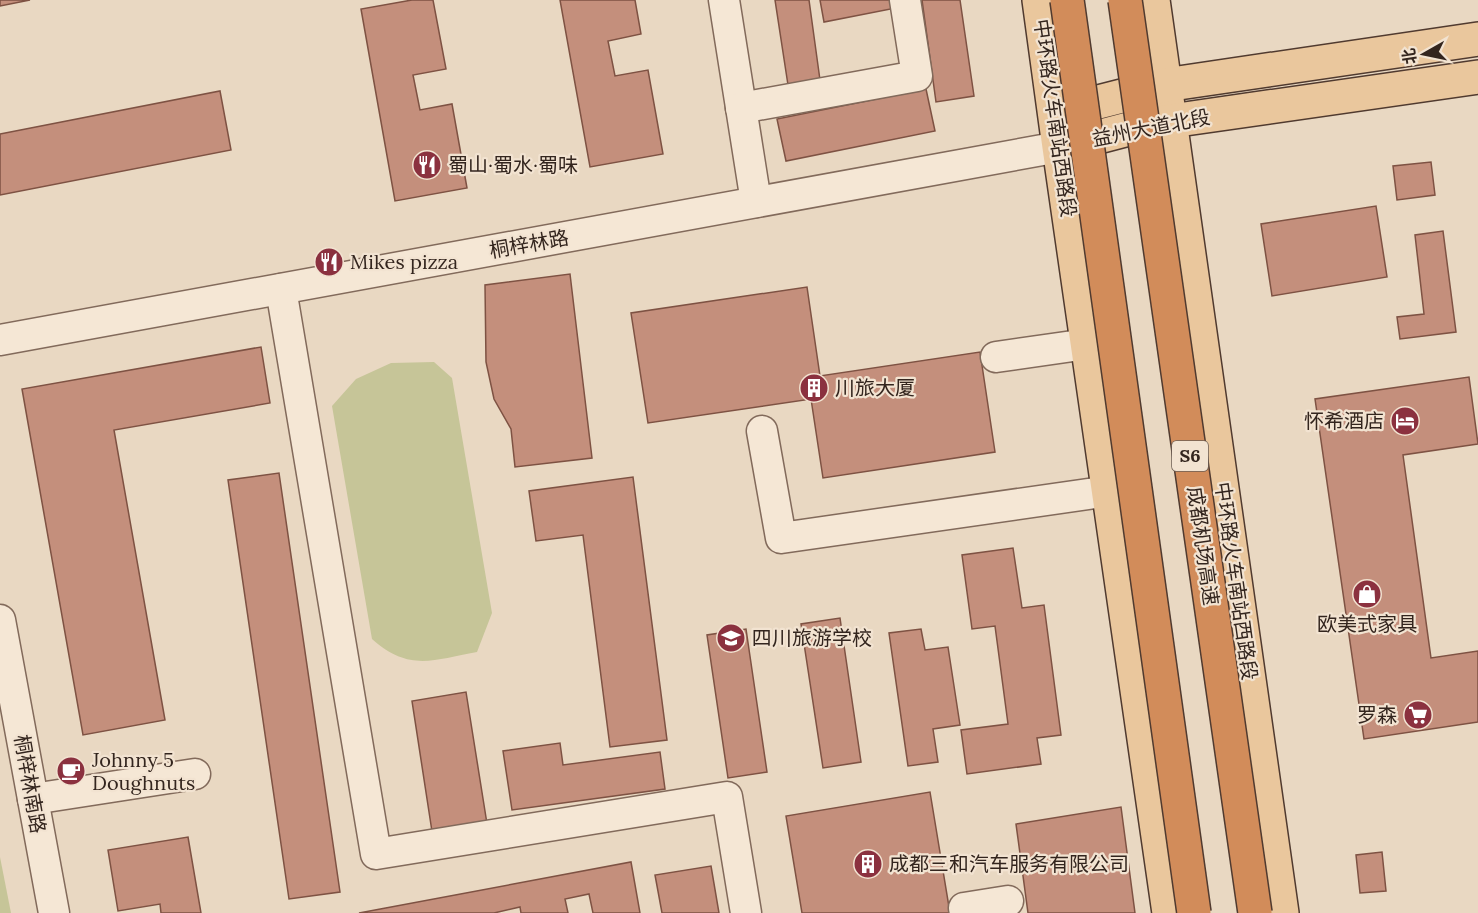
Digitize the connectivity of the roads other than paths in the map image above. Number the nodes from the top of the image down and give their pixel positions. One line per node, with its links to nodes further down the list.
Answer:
1 (724, 0): 10 (street)
2 (905, 0): 10 (street)
3 (1040, 0): 12 (main road, 中环路火车南站西路段)
4 (1067, 0): 29 (highway, bridge)
5 (1125, 0): 30 (highway, 成都机场高速 / S6, bridge)
6 (1153, 0): 9 (main road, 中环路火车南站西路段)
7 (1478, 39): 9 (main road, 益州大道北段)
8 (1478, 77): 11 (main road, 益州大道北段)
9 (1165, 85): 11 (main road, 中环路火车南站西路段); 12 (main road, 益州大道北段)
10 (741, 108): 13 (street)
11 (1171, 121): 12 (main road, 益州大道北段); 31 (main road, 中环路火车南站西路段)
12 (1059, 147): 13 (street, 桐梓林路); 16 (main road, 中环路火车南站西路段)
13 (756, 202): 14 (street, 桐梓林路)
14 (281, 289): 15 (street, 桐梓林路); 26 (street)
15 (0, 340)
16 (1087, 344): 17 (street); 19 (main road, 中环路火车南站西路段)
17 (996, 357)
18 (762, 431): 19 (street)
19 (1108, 490): 28 (main road, 中环路火车南站西路段)
20 (0, 620): 21 (street, 桐梓林南路)
21 (6, 685): 23 (street, 桐梓林南路)
22 (195, 774): 23 (street)
23 (33, 799): 25 (street, 桐梓林南路)
24 (1008, 901): 27 (street)
25 (54, 913)
26 (746, 913)
27 (964, 913)
28 (1169, 913)
29 (1194, 913)
30 (1255, 913)
31 (1282, 913)

